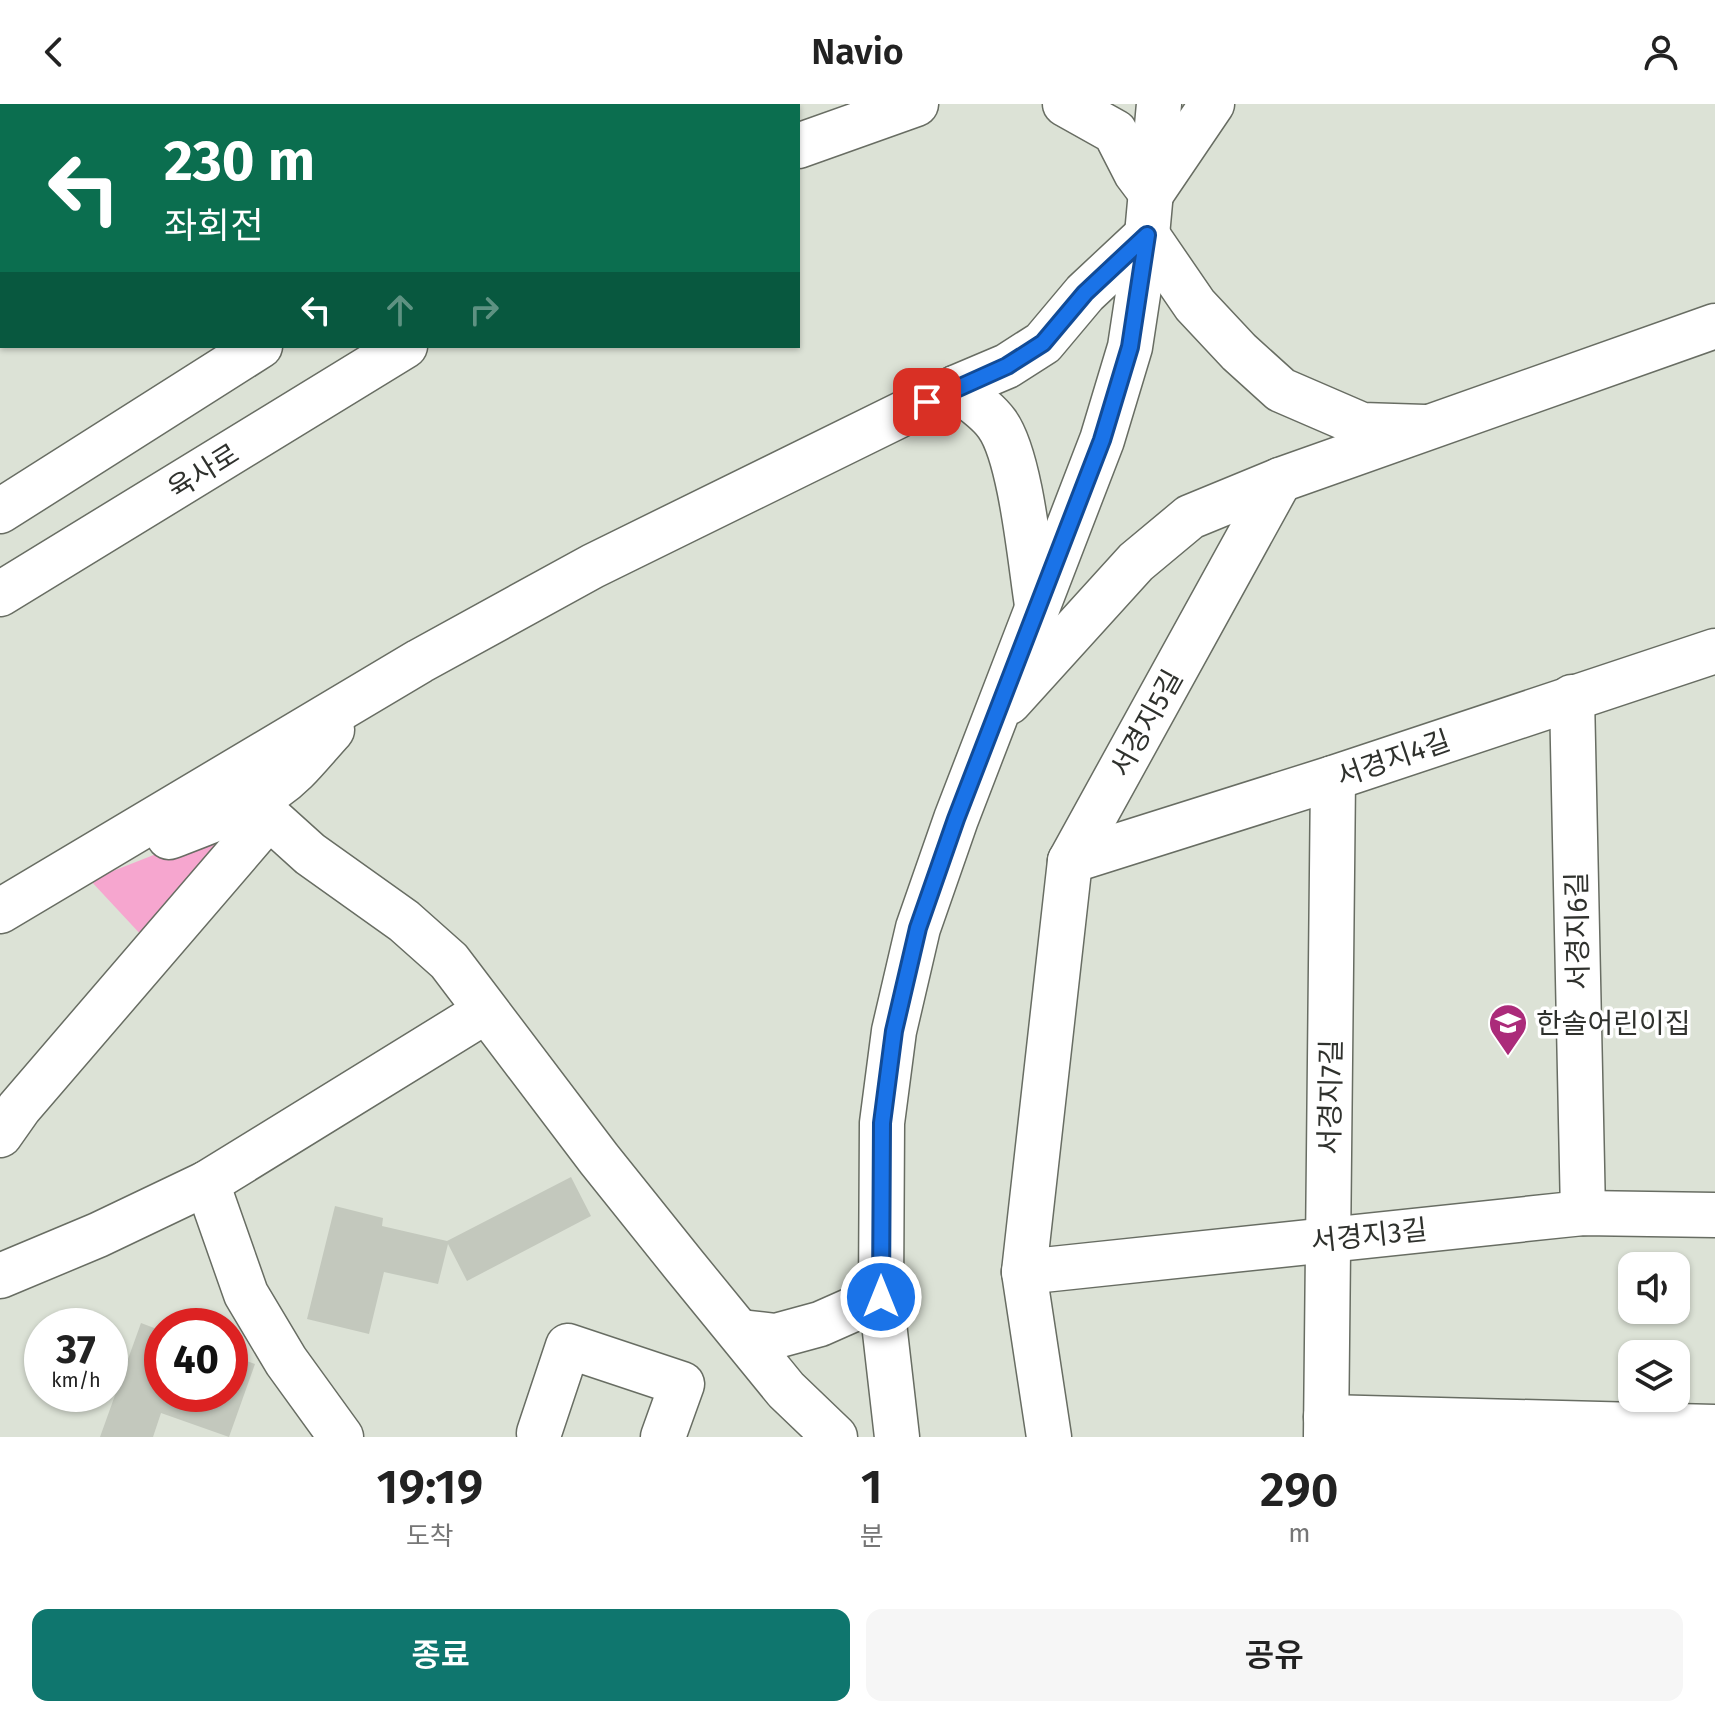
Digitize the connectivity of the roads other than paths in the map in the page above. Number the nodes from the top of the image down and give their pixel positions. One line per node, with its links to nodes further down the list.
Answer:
1 (916, 104): 5 (street)
2 (1065, 104): 6 (street)
3 (1159, 104): 6 (street)
4 (1212, 104): 6 (street)
5 (800, 145)
6 (1149, 214): 10 (street); 11 (street); 15 (street)
7 (1715, 326): 11 (street)
8 (257, 348): 13 (street)
9 (402, 348): 14 (street, 육사로)
10 (955, 388): 15 (street); 17 (street)
11 (1425, 427): 12 (street)
12 (1280, 480): 19 (street); 22 (street, 서경지5길)
13 (0, 511)
14 (0, 594)
15 (1037, 605): 19 (street)
16 (1715, 651): 18 (street, 서경지4길)
17 (362, 696): 21 (street); 23 (street)
18 (1572, 697): 20 (street, 서경지4길); 28 (street, 서경지6길)
19 (994, 719): 33 (street)
20 (1333, 778): 22 (street, 서경지4길); 30 (street, 서경지7길)
21 (264, 807): 23 (street); 25 (street); 26 (street)
22 (1070, 861): 31 (street, 서경지5길)
23 (54, 878): 24 (street)
24 (0, 911)
25 (486, 1011): 27 (street); 34 (street)
26 (0, 1135)
27 (207, 1183): 32 (street); 38 (street)
28 (1583, 1213): 29 (street, 서경지3길); 30 (street, 서경지3길)
29 (1715, 1215)
30 (1328, 1239): 31 (street, 서경지3길); 35 (street, 서경지7길)
31 (1024, 1272): 42 (street, 서경지5길)
32 (0, 1276)
33 (881, 1297): 34 (street); 41 (street)
34 (741, 1332): 40 (street)
35 (1326, 1427): 36 (street, 서경지7길)
36 (1715, 1427)
37 (539, 1436): 39 (street)
38 (341, 1437)
39 (663, 1437)
40 (835, 1437)
41 (897, 1437)
42 (1049, 1437)

